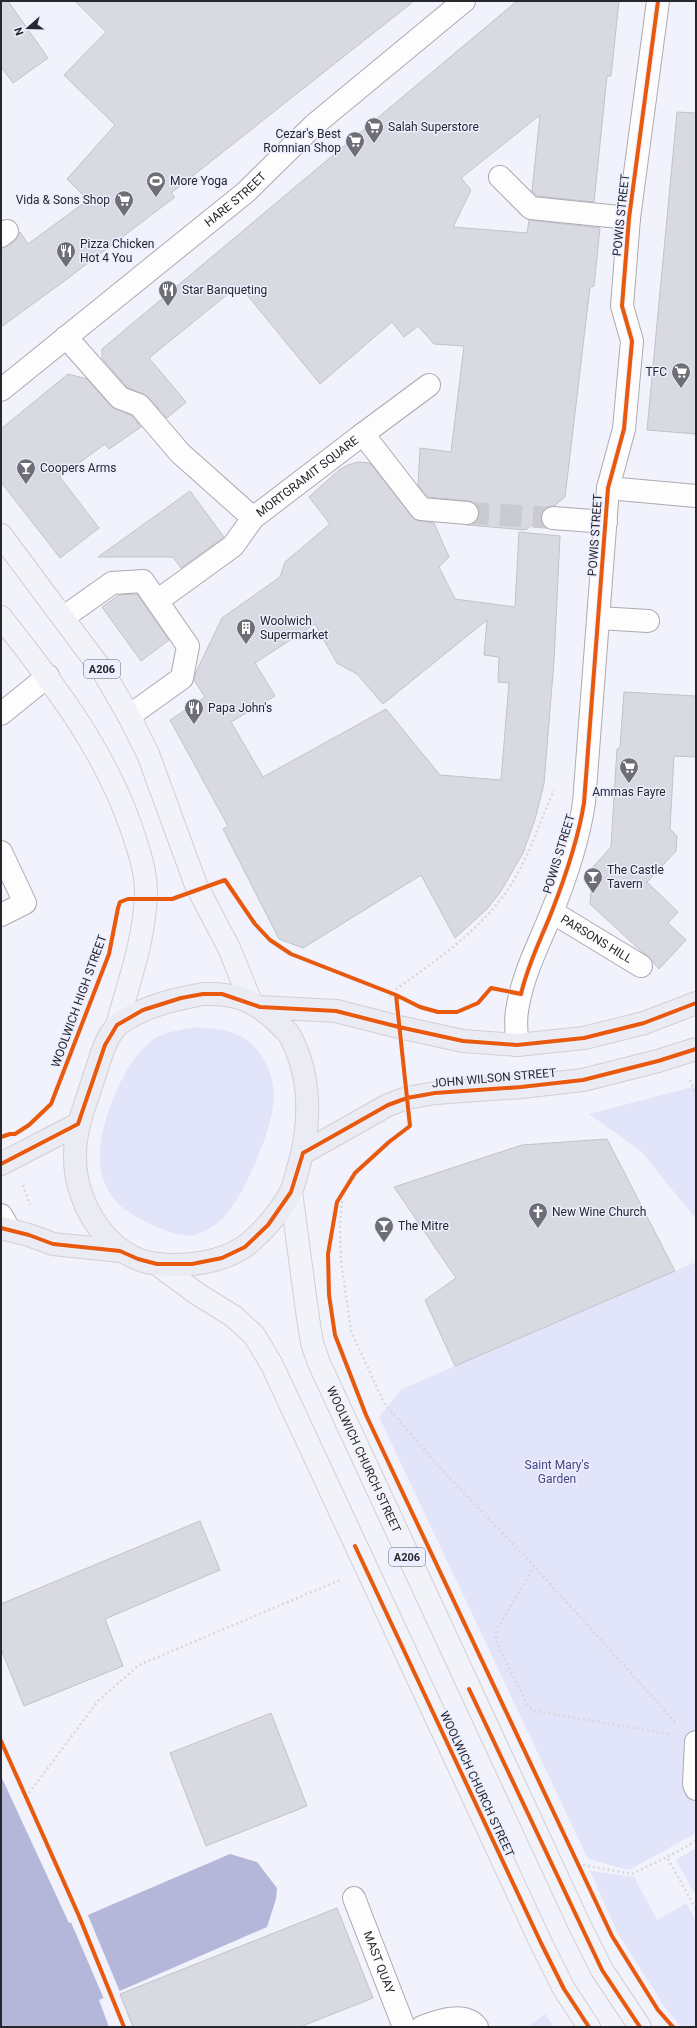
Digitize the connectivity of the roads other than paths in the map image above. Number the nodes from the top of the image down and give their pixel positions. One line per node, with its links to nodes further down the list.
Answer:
1 (464, 1): 5 (street, HARE STREET)
2 (658, 1): 4 (street, POWIS STREET)
3 (500, 177): 4 (street)
4 (629, 218): 9 (street, POWIS STREET)
5 (66, 337): 7 (street, HARE STREET); 12 (street, MORTGRAMIT SQUARE)
6 (429, 385): 8 (street)
7 (1, 390)
8 (363, 434): 11 (street, MORTGRAMIT SQUARE); 12 (street, MORTGRAMIT SQUARE)
9 (608, 488): 10 (street); 14 (street, POWIS STREET)
10 (696, 496)
11 (467, 512)
12 (253, 518): 16 (street)
13 (553, 518): 14 (street)
14 (606, 522): 19 (street, POWIS STREET)
15 (1, 535): 18 (main road, A206)
16 (157, 601): 18 (street); 23 (street)
17 (1, 617): 21 (main road)
18 (64, 617): 23 (main road, A206)
19 (599, 618): 20 (street); 25 (street, POWIS STREET)
20 (648, 621)
21 (48, 676): 22 (street); 30 (main road)
22 (1, 714)
23 (128, 716): 29 (main road, A206)
24 (1, 852): 26 (street)
25 (552, 912): 27 (street, PARSONS HILL); 31 (street, POWIS STREET)
26 (1, 915)
27 (641, 966)
28 (696, 1003): 31 (highway)
29 (256, 1004): 30 (highway); 31 (highway); 34 (highway)
30 (117, 1025): 33 (highway)
31 (517, 1045)
32 (696, 1048): 34 (highway, JOHN WILSON STREET)
33 (78, 1124): 35 (highway); 38 (highway)
34 (303, 1153): 36 (highway)
35 (1, 1164)
36 (291, 1192): 39 (highway); 47 (main road, WOOLWICH CHURCH STREET / A206)
37 (4, 1224): 38 (highway)
38 (120, 1251): 39 (highway)
39 (157, 1264): 46 (main road, WOOLWICH CHURCH STREET)
40 (693, 1741): 41 (street)
41 (696, 1789)
42 (354, 1898): 43 (street, MAST QUAY)
43 (404, 2027)
44 (422, 2027): 45 (street)
45 (477, 2027)
46 (589, 2027)
47 (640, 2027)

